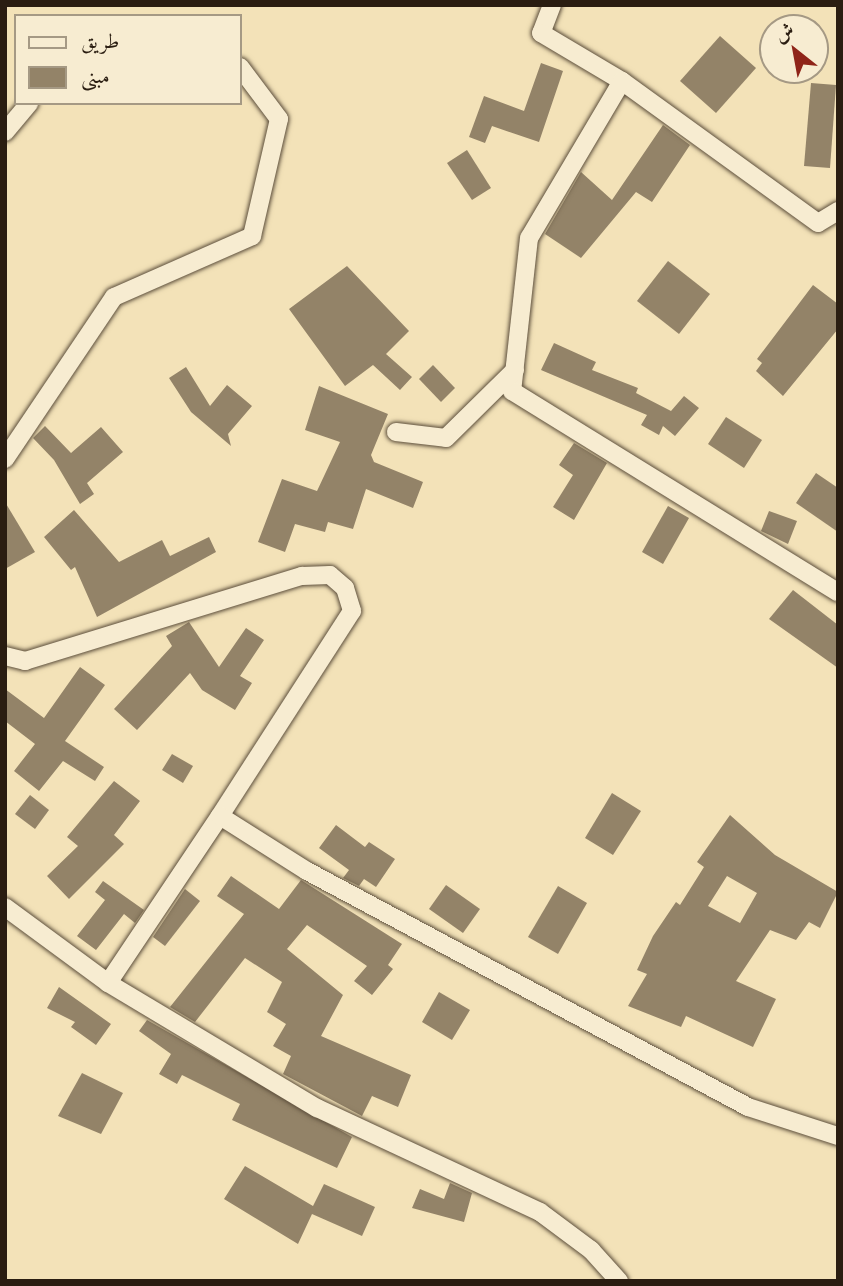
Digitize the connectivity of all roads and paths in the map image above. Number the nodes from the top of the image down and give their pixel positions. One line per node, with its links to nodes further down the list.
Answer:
1 (552, 5): 3 (street)
2 (242, 71): 9 (street)
3 (622, 81): 6 (street); 7 (street)
4 (27, 105): 5 (street)
5 (5, 132)
6 (838, 211)
7 (514, 370): 8 (street); 10 (street)
8 (396, 432)
9 (5, 459)
10 (838, 592)
11 (5, 656): 12 (street)
12 (219, 816): 14 (street); 15 (street)
13 (5, 907): 14 (street)
14 (108, 982): 16 (street)
15 (838, 1136)
16 (619, 1281)

